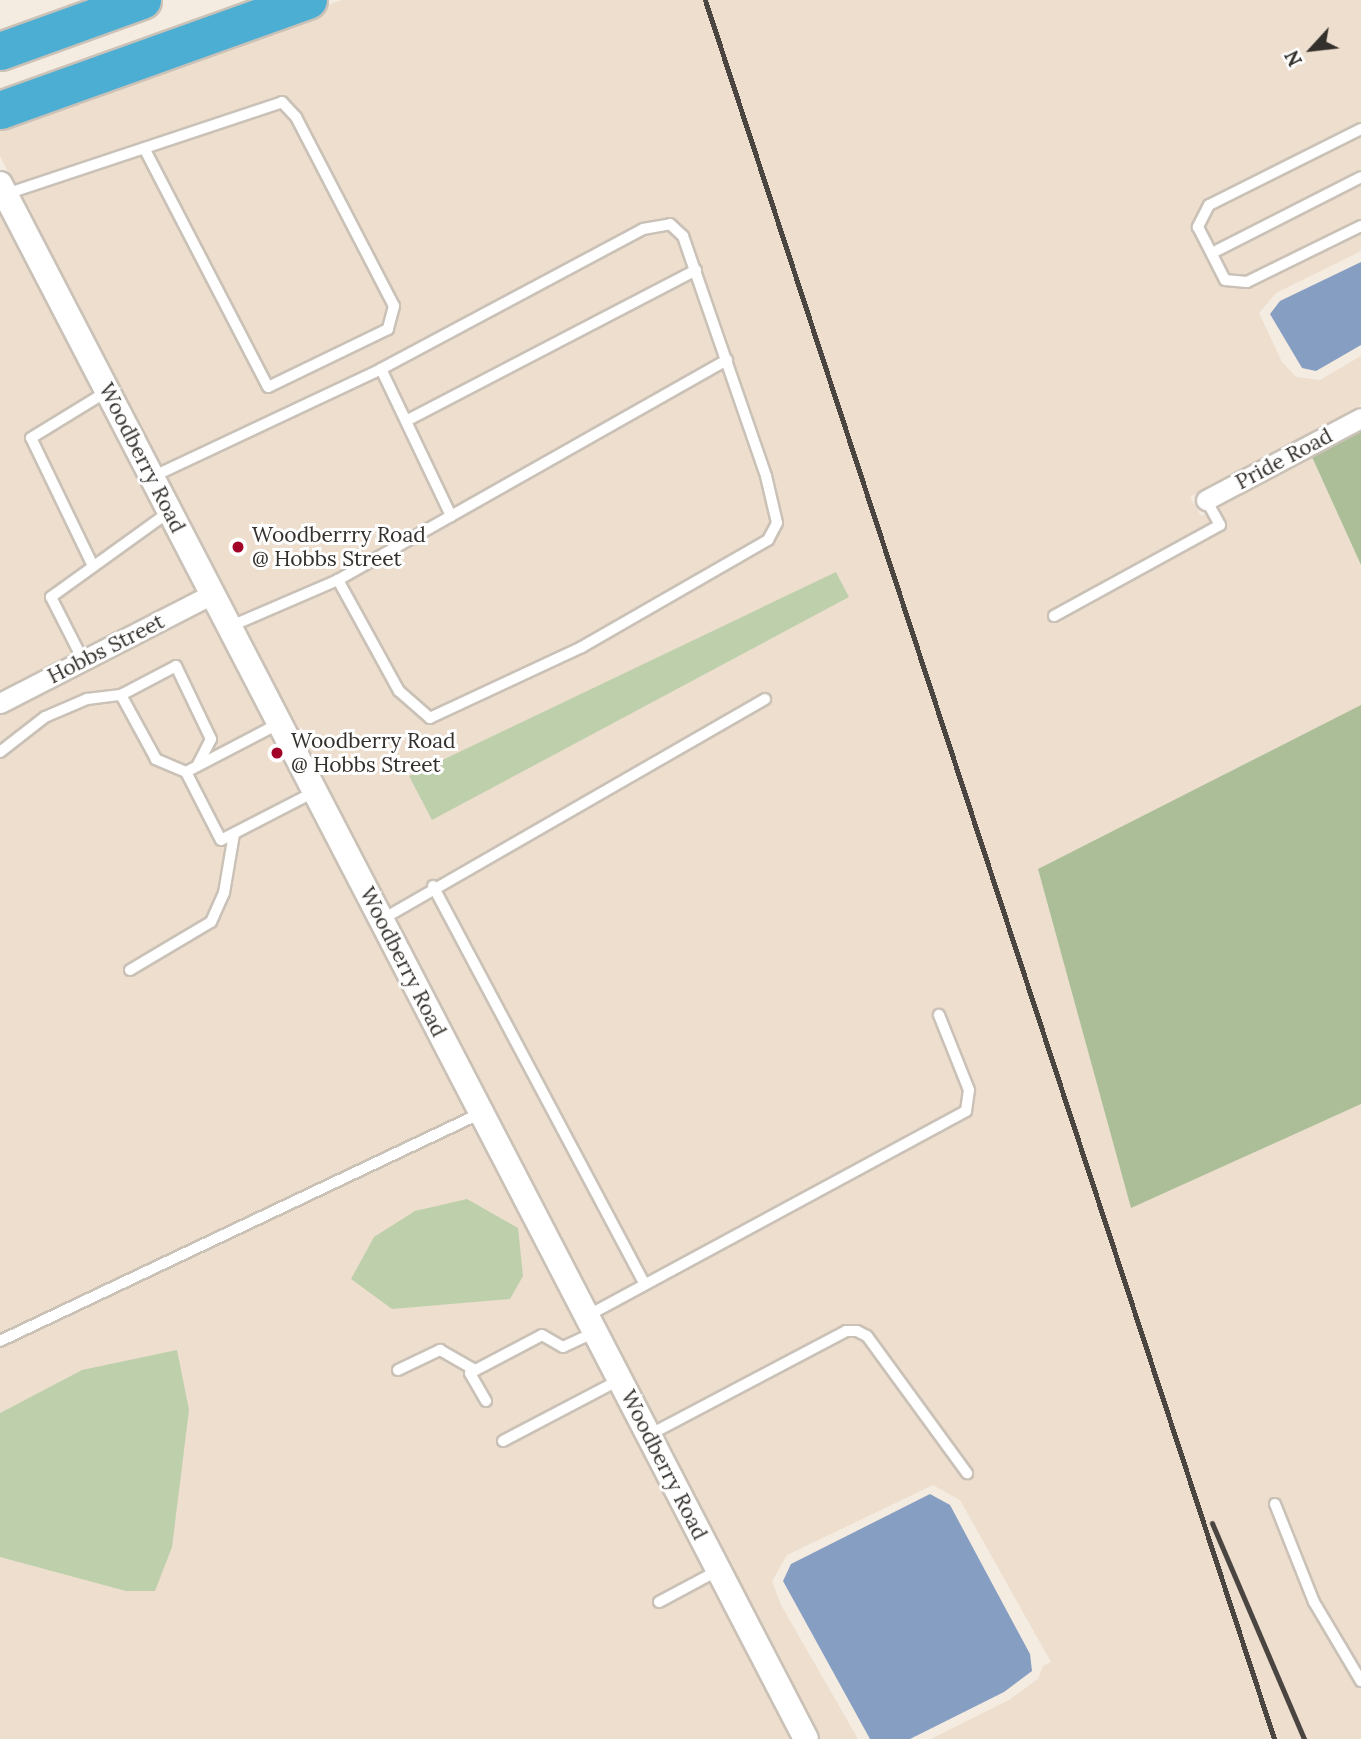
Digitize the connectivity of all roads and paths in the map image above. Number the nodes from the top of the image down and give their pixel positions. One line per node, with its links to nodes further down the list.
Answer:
1 (142, 0): 3 (highway)
2 (308, 0): 4 (highway)
3 (9, 48)
4 (0, 110)
5 (1361, 129): 10 (lane)
6 (144, 148): 6 (lane); 8 (lane)
7 (1361, 177): 10 (lane)
8 (3, 189): 14 (street, Woodberry Road)
9 (1361, 226): 10 (lane)
10 (1212, 253)
11 (696, 270): 12 (lane); 13 (lane); 16 (lane)
12 (727, 360): 20 (lane); 22 (lane)
13 (381, 369): 16 (lane); 17 (lane)
14 (107, 391): 17 (street, Woodberry Road); 21 (lane)
15 (1361, 418): 18 (street, Pride Road)
16 (406, 421): 20 (lane)
17 (152, 478): 19 (street, Woodberry Road)
18 (1206, 500): 24 (lane)
19 (169, 512): 21 (lane); 23 (street, Woodberry Road)
20 (451, 516): 22 (lane)
21 (93, 566): 26 (lane)
22 (338, 580): 25 (lane)
23 (212, 594): 25 (street, Woodberry Road); 26 (street, Hobbs Street)
24 (1054, 616)
25 (229, 627): 30 (street, Woodberry Road)
26 (84, 662): 29 (street, Hobbs Street)
27 (121, 695): 31 (lane); 32 (lane); 33 (lane)
28 (765, 699): 36 (lane)
29 (0, 703)
30 (279, 724): 32 (lane); 34 (street, Woodberry Road)
31 (0, 752)
32 (198, 765): 33 (lane)
33 (186, 772): 35 (lane)
34 (315, 792): 35 (lane); 37 (street, Woodberry Road)
35 (234, 834): 38 (lane)
36 (433, 886): 37 (lane); 41 (lane)
37 (381, 920): 40 (street, Woodberry Road)
38 (130, 970)
39 (939, 1015): 41 (lane)
40 (481, 1113): 42 (street, Woodberry Road); 43 (lane)
41 (645, 1284): 42 (lane)
42 (591, 1324): 45 (lane); 46 (street, Woodberry Road)
43 (0, 1341)
44 (398, 1370): 45 (lane)
45 (475, 1370): 47 (lane)
46 (620, 1380): 48 (street, Woodberry Road); 49 (lane)
47 (486, 1401)
48 (649, 1436): 50 (lane); 52 (street, Woodberry Road)
49 (503, 1441)
50 (967, 1473)
51 (1275, 1504): 54 (lane)
52 (718, 1570): 53 (lane); 55 (street, Woodberry Road)
53 (659, 1602)
54 (1361, 1681)
55 (806, 1739)

